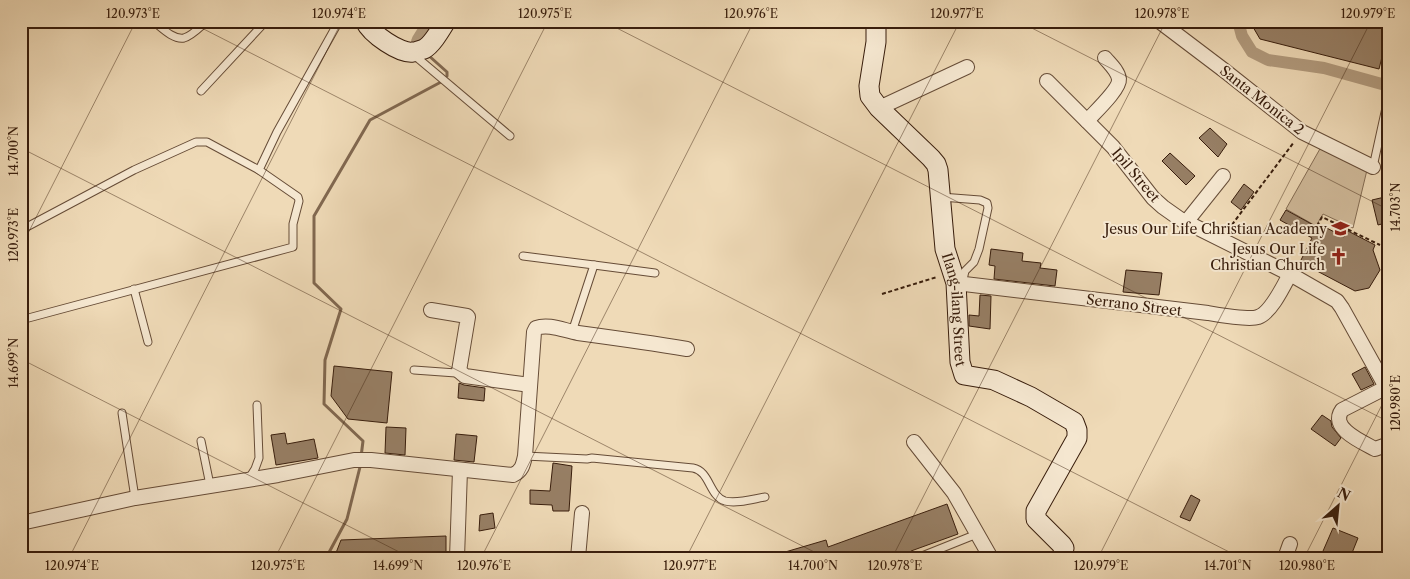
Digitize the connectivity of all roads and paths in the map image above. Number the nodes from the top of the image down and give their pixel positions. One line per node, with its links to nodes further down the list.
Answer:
1 (153, 21): 2 (lane)
2 (207, 21)
3 (266, 21): 13 (lane)
4 (340, 21): 20 (lane)
5 (365, 21): 9 (street)
6 (446, 21): 9 (street)
7 (876, 21): 15 (street, Ilang-ilang Street)
8 (1159, 21): 17 (street, Santa Monica 2)
9 (411, 53): 18 (lane)
10 (1105, 58): 16 (street)
11 (967, 67): 15 (street)
12 (1047, 81): 16 (street, Ipil Street)
13 (201, 91)
14 (1389, 94): 19 (lane)
15 (880, 108): 22 (street, Ilang-ilang Street)
16 (1087, 121): 23 (street, Ipil Street)
17 (1302, 132): 19 (street, Santa Monica 2); 26 (path)
18 (510, 136)
19 (1373, 167)
20 (259, 170): 25 (lane); 33 (lane)
21 (1224, 176): 23 (street)
22 (941, 197): 32 (street, Ilang-ilang Street); 32 (lane)
23 (1187, 222): 26 (street, Ipil Street)
24 (1317, 226): 27 (path)
25 (21, 230)
26 (1221, 239): 31 (street, Ipil Street)
27 (1380, 246)
28 (524, 256): 29 (lane)
29 (594, 265): 30 (lane); 37 (lane)
30 (655, 273)
31 (1290, 274): 32 (street, Serrano Street); 43 (street, Ipil Street)
32 (957, 280): 34 (path); 64 (street, Ilang-ilang Street)
33 (134, 289): 36 (lane); 38 (lane)
34 (882, 294)
35 (431, 310): 41 (street)
36 (21, 320)
37 (572, 332): 39 (street); 42 (street)
38 (148, 342)
39 (687, 349)
40 (414, 370): 41 (lane)
41 (459, 371): 42 (street)
42 (530, 385): 49 (street)
43 (1388, 386): 48 (street)
44 (257, 405): 51 (lane)
45 (122, 413): 54 (lane)
46 (201, 441): 52 (lane)
47 (914, 442): 57 (street)
48 (1389, 444)
49 (525, 456): 50 (street); 53 (lane)
50 (460, 470): 51 (street); 60 (street)
51 (247, 480): 52 (street)
52 (210, 485): 54 (street)
53 (765, 497)
54 (135, 498): 56 (street)
55 (582, 513): 61 (street)
56 (21, 523)
57 (977, 534): 62 (lane); 63 (street)
58 (1290, 544): 65 (street)
59 (1389, 554): 66 (street)
60 (457, 558)
61 (578, 558)
62 (917, 558)
63 (991, 558)
64 (1062, 558)
65 (1284, 558)
66 (1387, 558)

